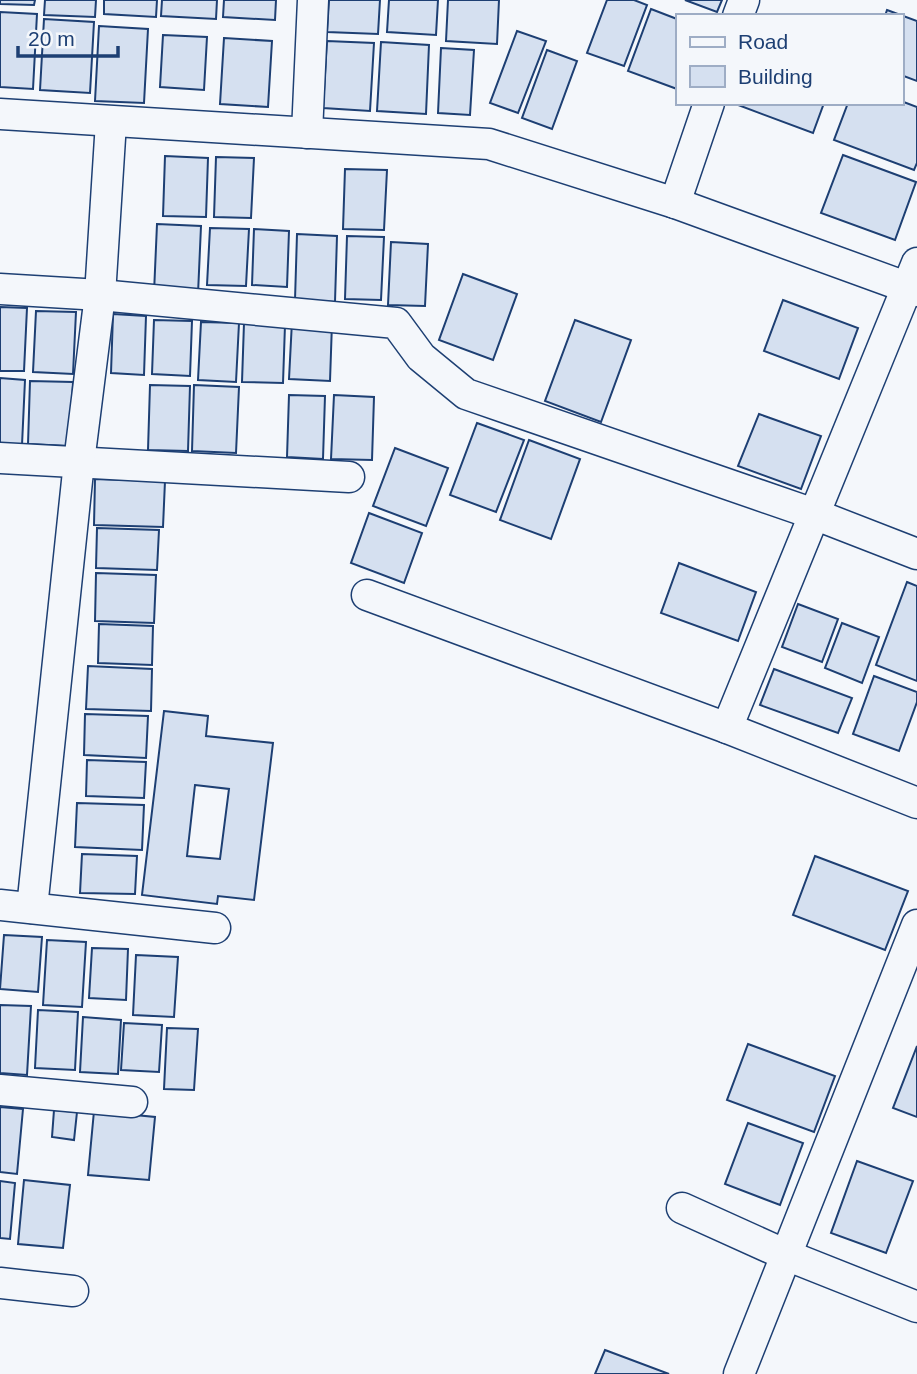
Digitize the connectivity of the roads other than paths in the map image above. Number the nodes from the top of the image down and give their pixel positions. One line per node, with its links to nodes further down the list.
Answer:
1 (313, 0): 5 (street)
2 (708, 105): 6 (street)
3 (0, 114): 4 (street)
4 (111, 122): 5 (street); 9 (street)
5 (307, 133): 6 (street)
6 (675, 203): 7 (street)
7 (914, 280): 13 (street)
8 (0, 289): 9 (street)
9 (100, 295): 11 (street); 13 (street)
10 (0, 458): 11 (street)
11 (79, 462): 12 (street); 19 (street)
12 (349, 477)
13 (814, 514): 14 (street); 16 (street)
14 (917, 554)
15 (367, 595): 16 (street)
16 (727, 728): 17 (street)
17 (917, 803)
18 (0, 905): 19 (street)
19 (32, 908): 21 (street)
20 (917, 925): 25 (street)
21 (215, 928)
22 (0, 1090): 23 (street)
23 (132, 1102)
24 (682, 1208): 25 (street)
25 (786, 1255): 28 (street); 29 (street)
26 (0, 1283): 27 (street)
27 (73, 1291)
28 (917, 1307)
29 (738, 1374)

